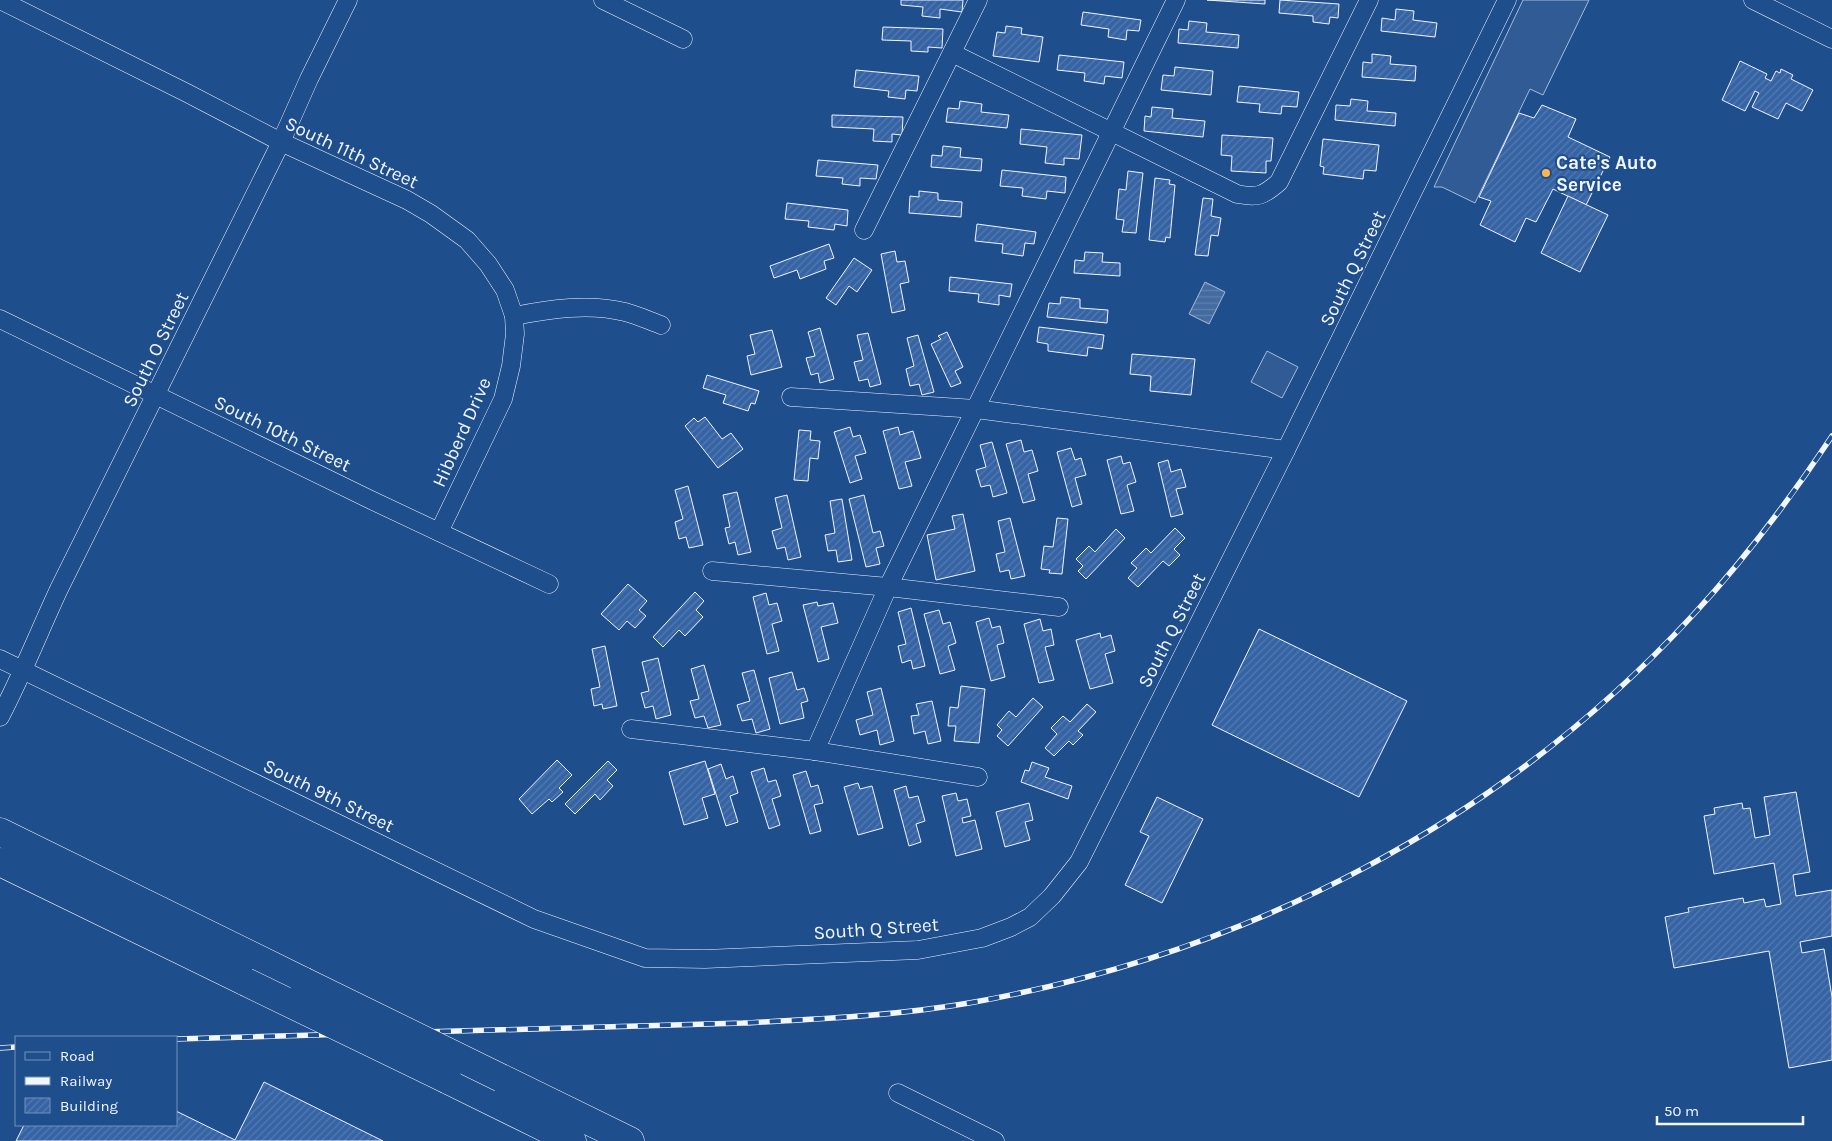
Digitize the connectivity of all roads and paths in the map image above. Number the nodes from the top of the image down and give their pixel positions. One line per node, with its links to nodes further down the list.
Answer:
1 (0, 0): 13 (street, South 11th Street)
2 (348, 0): 13 (street, South O Street)
3 (603, 0): 9 (street)
4 (978, 0): 11 (street)
5 (1176, 0): 12 (street)
6 (1369, 0): 12 (street)
7 (1507, 0): 21 (street, South Q Street)
8 (1753, 0): 10 (street)
9 (683, 39)
10 (1832, 39)
11 (952, 53): 12 (street); 14 (street)
12 (1112, 131): 20 (street)
13 (281, 142): 15 (street, South 11th Street); 18 (street, South O Street)
14 (864, 230)
15 (514, 316): 17 (street); 22 (street, Hibberd Drive)
16 (0, 319): 18 (street, South 10th Street)
17 (661, 325)
18 (156, 395): 22 (street, South 10th Street); 28 (street, South O Street)
19 (791, 397): 20 (street)
20 (976, 409): 21 (street); 25 (street)
21 (1286, 450): 35 (street, South Q Street)
22 (439, 532): 24 (street, South 10th Street)
23 (712, 571): 25 (street)
24 (549, 584)
25 (888, 587): 26 (street); 31 (street)
26 (1059, 608)
27 (0, 659): 28 (street, South 9th Street)
28 (24, 671): 29 (street, South O Street); 35 (street, South 9th Street)
29 (0, 717)
30 (631, 729): 31 (street)
31 (815, 751): 32 (street)
32 (978, 777)
33 (0, 832): 38 (highway, bridge)
34 (10, 868): 37 (highway, bridge)
35 (645, 958)
36 (898, 1094): 39 (street)
37 (572, 1141)
38 (630, 1141)
39 (995, 1141)

